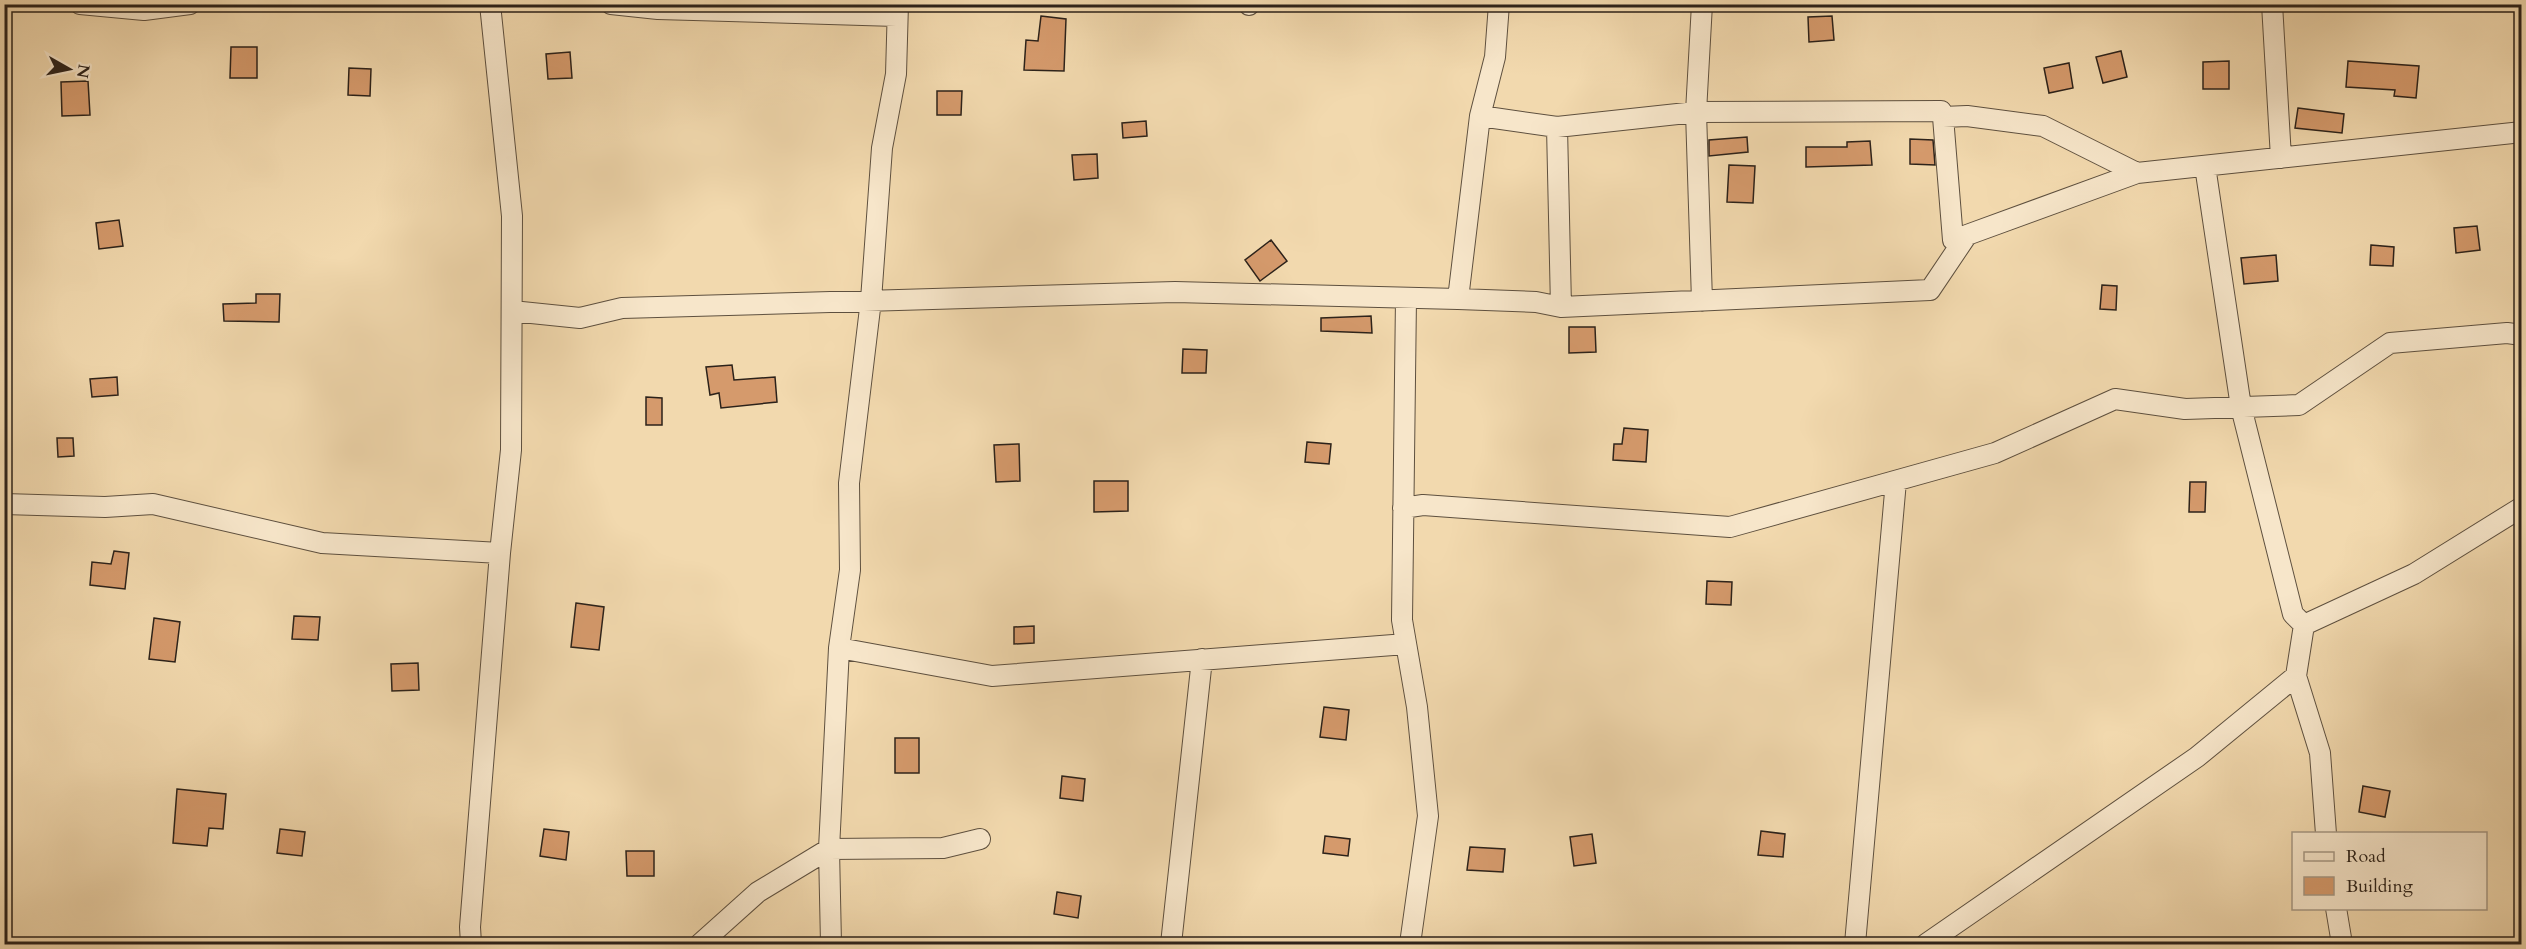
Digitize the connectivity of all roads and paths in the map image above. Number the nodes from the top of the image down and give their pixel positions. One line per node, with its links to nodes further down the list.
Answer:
1 (80, 4): 2 (street)
2 (190, 4)
3 (490, 4): 23 (street)
4 (611, 4): 8 (street)
5 (1499, 4): 10 (street)
6 (1702, 4): 9 (street)
7 (2272, 4): 14 (street)
8 (897, 10): 20 (street)
9 (1696, 112): 11 (street); 12 (street); 21 (street)
10 (1480, 116): 12 (street); 19 (street)
11 (1943, 117): 16 (street); 17 (street)
12 (1557, 127): 22 (street)
13 (2522, 132): 14 (street)
14 (2281, 158): 15 (street)
15 (2205, 166): 16 (street); 25 (street)
16 (2137, 173): 17 (street)
17 (1967, 235): 21 (street)
18 (1406, 298): 19 (street); 20 (street); 29 (street)
19 (1458, 299): 22 (street)
20 (871, 300): 23 (street); 33 (street)
21 (1702, 301): 22 (street)
22 (1561, 307)
23 (512, 310): 30 (street)
24 (2522, 335): 25 (street)
25 (2241, 407): 26 (street); 31 (street)
26 (1896, 481): 29 (street); 46 (street)
27 (4, 504): 30 (street)
28 (2522, 507): 31 (street)
29 (1403, 508): 32 (street)
30 (500, 553): 40 (street)
31 (2304, 625): 35 (street)
32 (1406, 644): 34 (street); 45 (street)
33 (839, 648): 34 (street); 38 (street)
34 (1202, 659): 44 (street)
35 (2296, 676): 36 (street); 47 (street)
36 (2326, 832)
37 (980, 839): 38 (street)
38 (829, 849): 42 (street); 43 (street)
39 (2336, 910): 48 (street)
40 (471, 936): 41 (street)
41 (455, 945)
42 (700, 945)
43 (831, 945)
44 (1171, 945)
45 (1410, 945)
46 (1855, 945)
47 (1926, 945)
48 (2342, 945)

